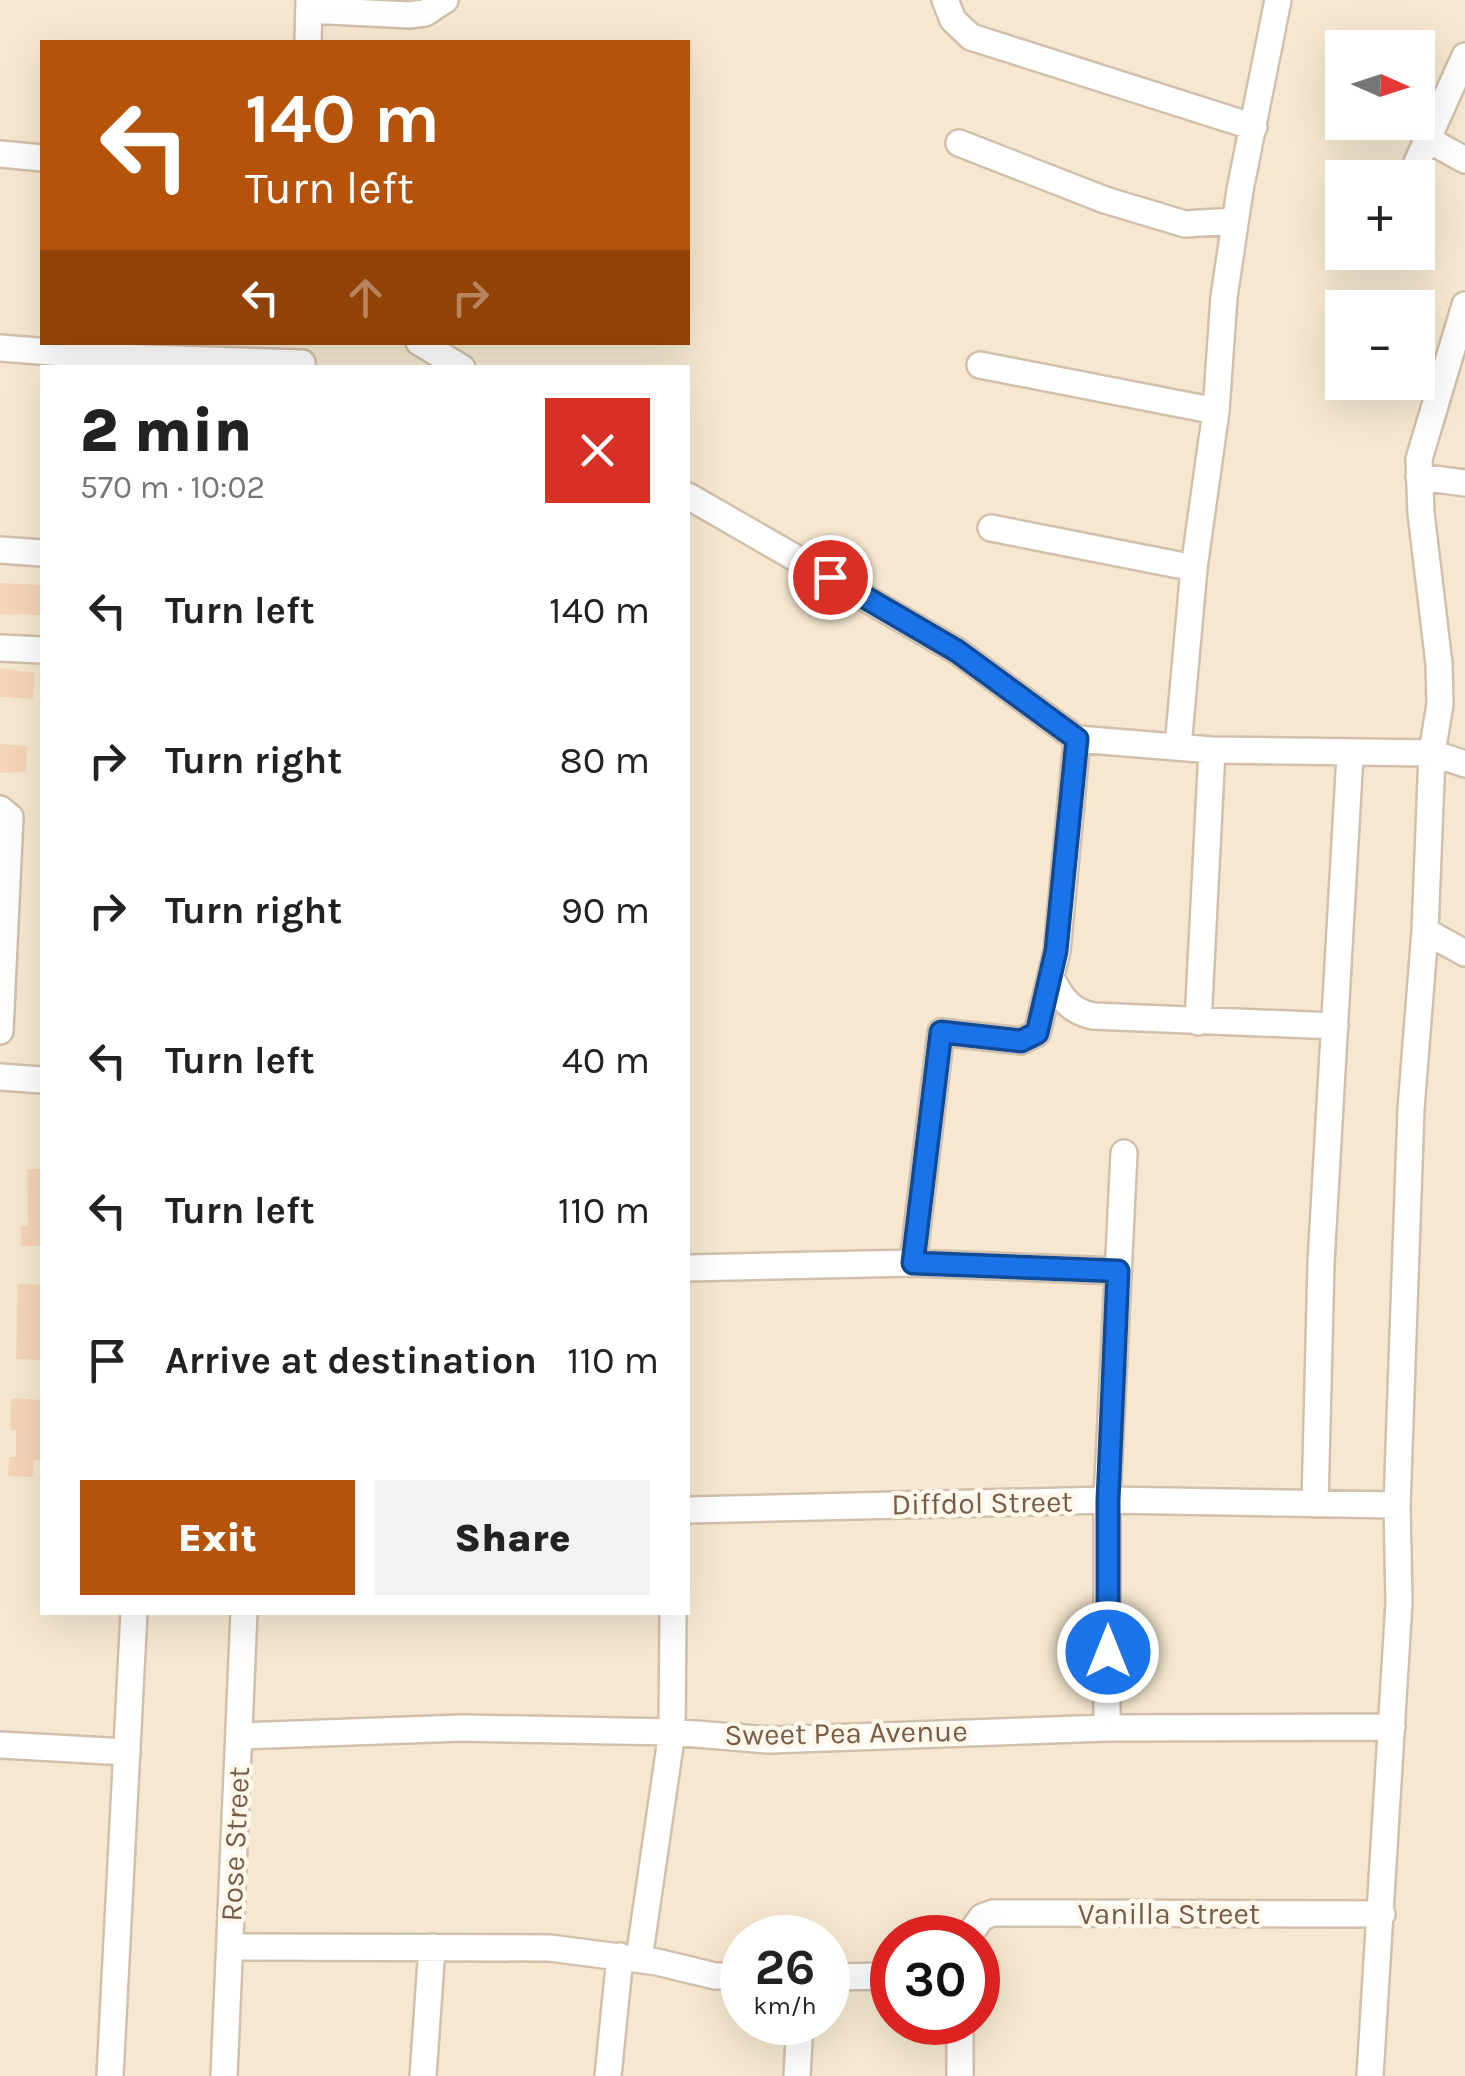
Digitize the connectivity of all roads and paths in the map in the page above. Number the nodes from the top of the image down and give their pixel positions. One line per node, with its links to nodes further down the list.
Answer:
1 (445, 0): 4 (street)
2 (945, 0): 8 (street)
3 (1278, 0): 8 (street)
4 (309, 5): 5 (street)
5 (308, 40)
6 (1465, 56): 7 (street)
7 (1435, 119)
8 (1254, 127): 14 (street)
9 (1430, 140): 13 (street)
10 (959, 144): 14 (street)
11 (0, 154): 12 (street)
12 (40, 158)
13 (1465, 160)
14 (1234, 221): 21 (street)
15 (1465, 304): 22 (street)
16 (424, 345): 19 (street)
17 (0, 348): 18 (street)
18 (302, 358)
19 (457, 365)
20 (980, 366): 21 (street)
21 (1216, 411): 28 (street)
22 (1419, 477): 23 (street); 34 (street)
23 (1465, 483)
24 (690, 497): 31 (street)
25 (991, 528): 28 (street)
26 (0, 550): 27 (street)
27 (40, 553)
28 (1194, 568): 32 (street)
29 (0, 648): 30 (street)
30 (40, 650)
31 (1077, 739): 32 (street); 40 (street)
32 (1178, 746): 33 (street)
33 (1212, 750): 35 (street); 42 (street)
34 (1432, 753): 35 (street); 36 (street); 38 (street)
35 (1350, 755): 43 (street)
36 (1465, 764)
37 (0, 809): 41 (street)
38 (1425, 931): 39 (street); 53 (street)
39 (1465, 953)
40 (1051, 978): 42 (street); 48 (street)
41 (1, 1004): 44 (street)
42 (1198, 1022): 43 (street)
43 (1336, 1026): 52 (street)
44 (0, 1031)
45 (0, 1077): 46 (street)
46 (40, 1080)
47 (1124, 1153): 50 (street)
48 (913, 1263): 49 (street); 50 (street)
49 (690, 1268)
50 (1118, 1271): 51 (street)
51 (1108, 1500): 52 (street, Diffdol Street); 54 (street, Diffdol Street); 59 (street)
52 (1315, 1504): 53 (street, Diffdol Street)
53 (1398, 1505): 58 (street)
54 (690, 1510)
55 (134, 1615): 63 (street)
56 (244, 1615): 61 (street, Rose Street)
57 (672, 1615): 60 (street)
58 (1392, 1727): 59 (street, Sweet Pea Avenue); 64 (street)
59 (1108, 1728): 60 (street, Sweet Pea Avenue)
60 (672, 1732): 61 (street, Sweet Pea Avenue); 68 (street)
61 (240, 1736): 66 (street, Rose Street)
62 (0, 1745): 63 (street)
63 (127, 1752): 72 (street)
64 (1382, 1914): 65 (street, Vanilla Street); 78 (street)
65 (988, 1915)
66 (230, 1947): 67 (street); 73 (street, Rose Street)
67 (432, 1947): 68 (street); 74 (street)
68 (630, 1957): 69 (street); 75 (street)
69 (720, 1974)
70 (799, 2045): 76 (street)
71 (960, 2045): 77 (street)
72 (110, 2076)
73 (224, 2076)
74 (423, 2076)
75 (608, 2076)
76 (797, 2076)
77 (960, 2076)
78 (1370, 2076)

